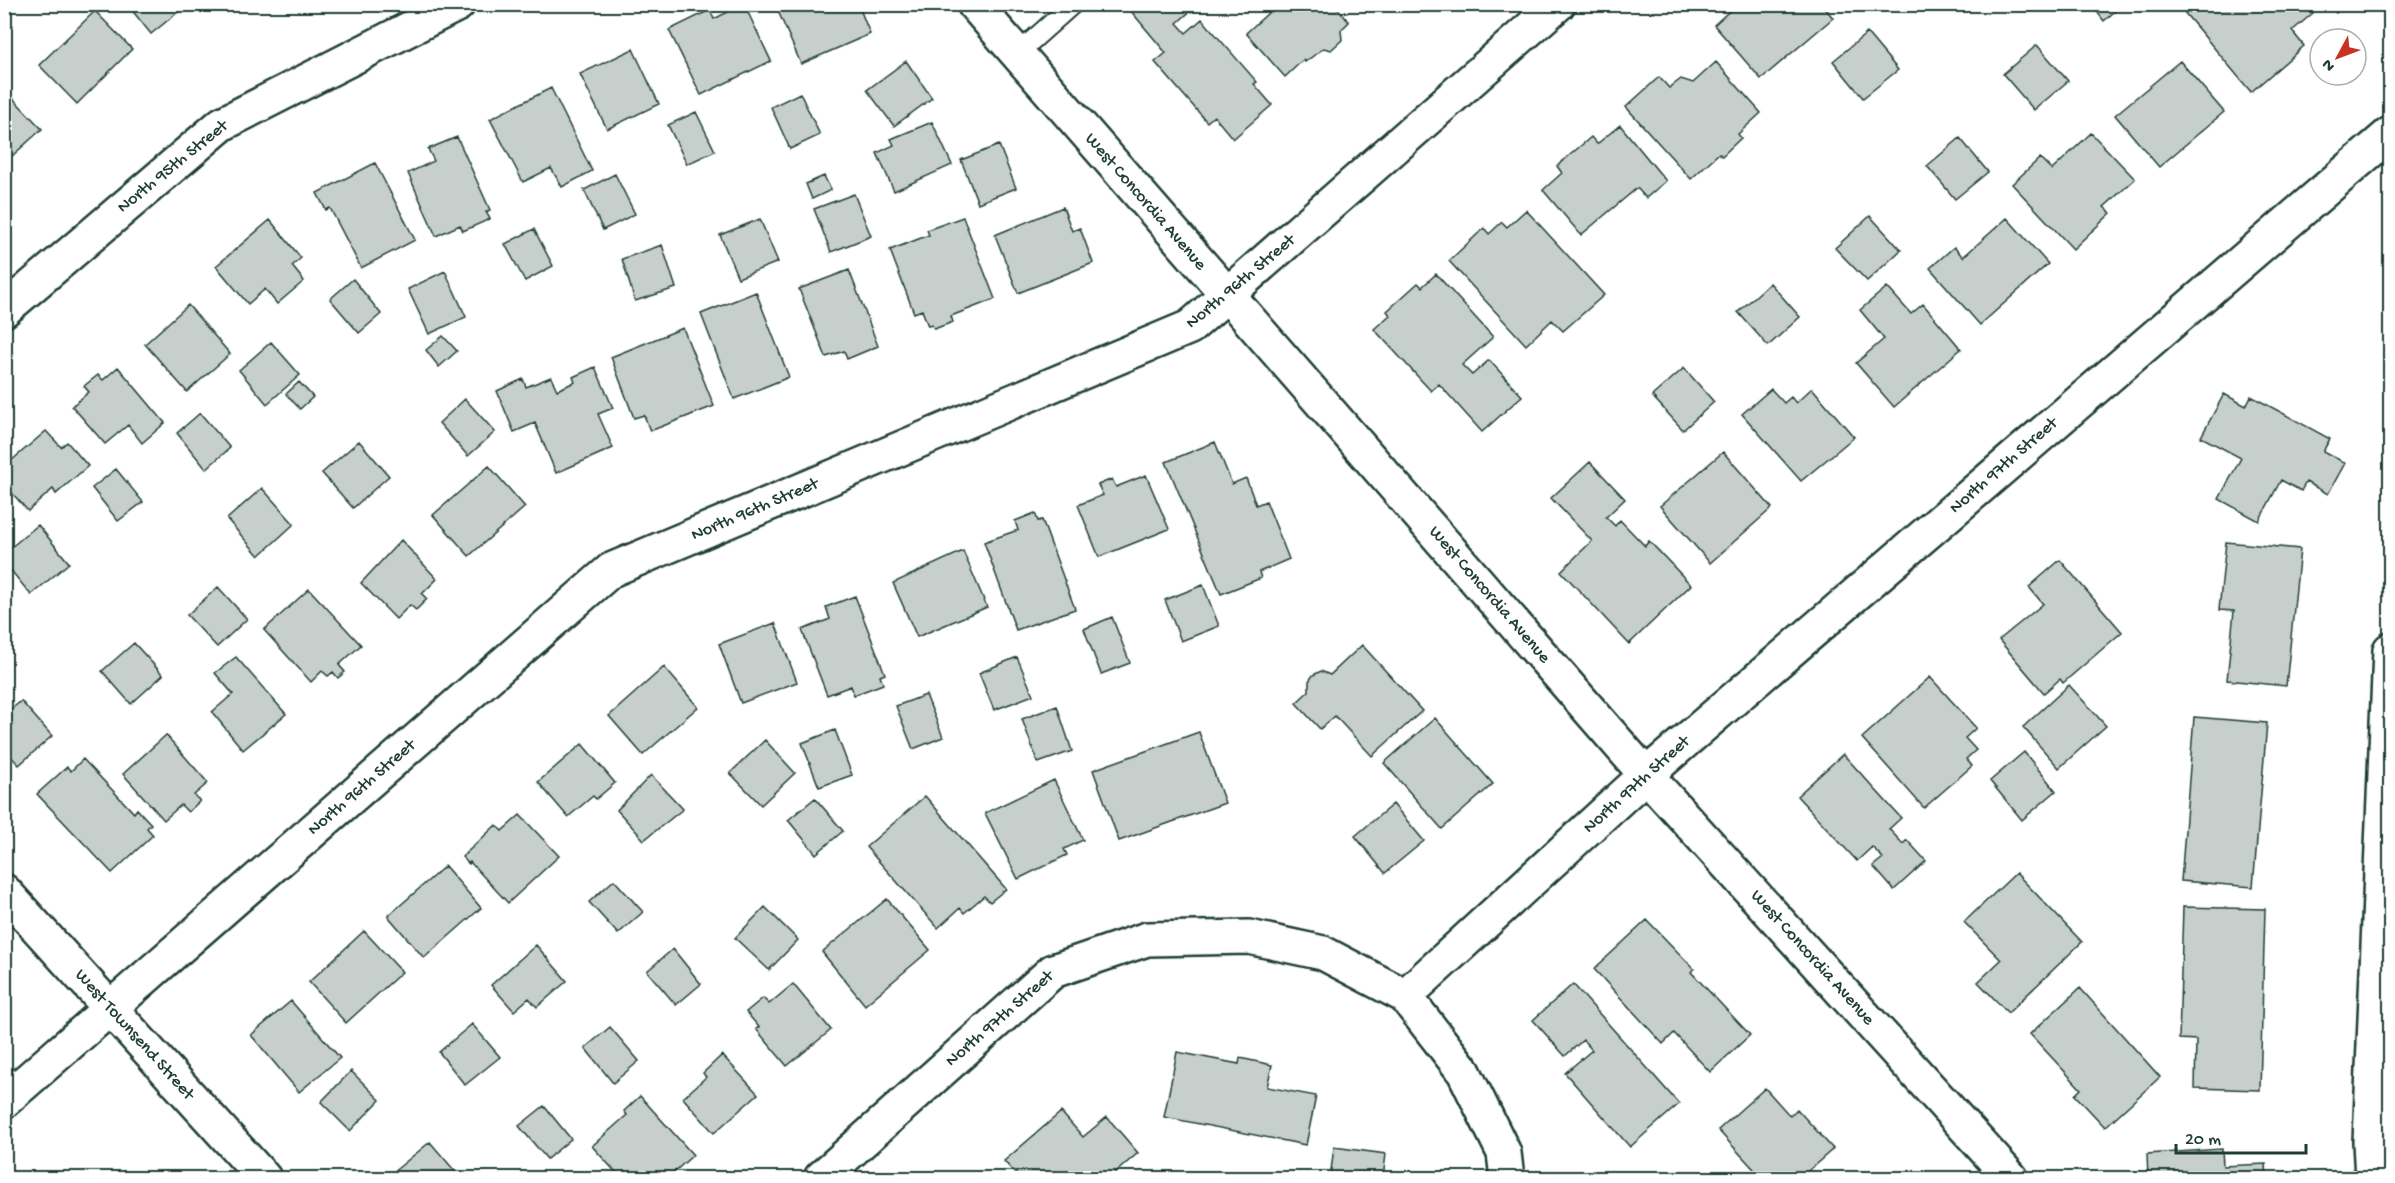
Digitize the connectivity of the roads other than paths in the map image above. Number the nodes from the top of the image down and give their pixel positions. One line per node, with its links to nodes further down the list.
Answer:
1 (458, 4): 8 (street, North 95th Street)
2 (974, 4): 5 (street, West Concordia Avenue)
3 (1073, 4): 5 (lane)
4 (1558, 4): 7 (street, North 96th Street)
5 (1017, 54): 7 (street, West Concordia Avenue)
6 (2391, 134): 10 (street, North 97th Street)
7 (1227, 296): 10 (street, West Concordia Avenue); 13 (street, North 96th Street)
8 (4, 310)
9 (2391, 650): 19 (street)
10 (1646, 775): 12 (street, North 97th Street); 18 (street, West Concordia Avenue)
11 (4, 891): 13 (street, West Townsend Street)
12 (1406, 996): 16 (street, North 97th Street); 17 (street)
13 (110, 1008): 14 (street, North 96th Street); 15 (street, West Townsend Street)
14 (4, 1101)
15 (264, 1179)
16 (821, 1179)
17 (1508, 1179)
18 (2011, 1179)
19 (2372, 1179)

